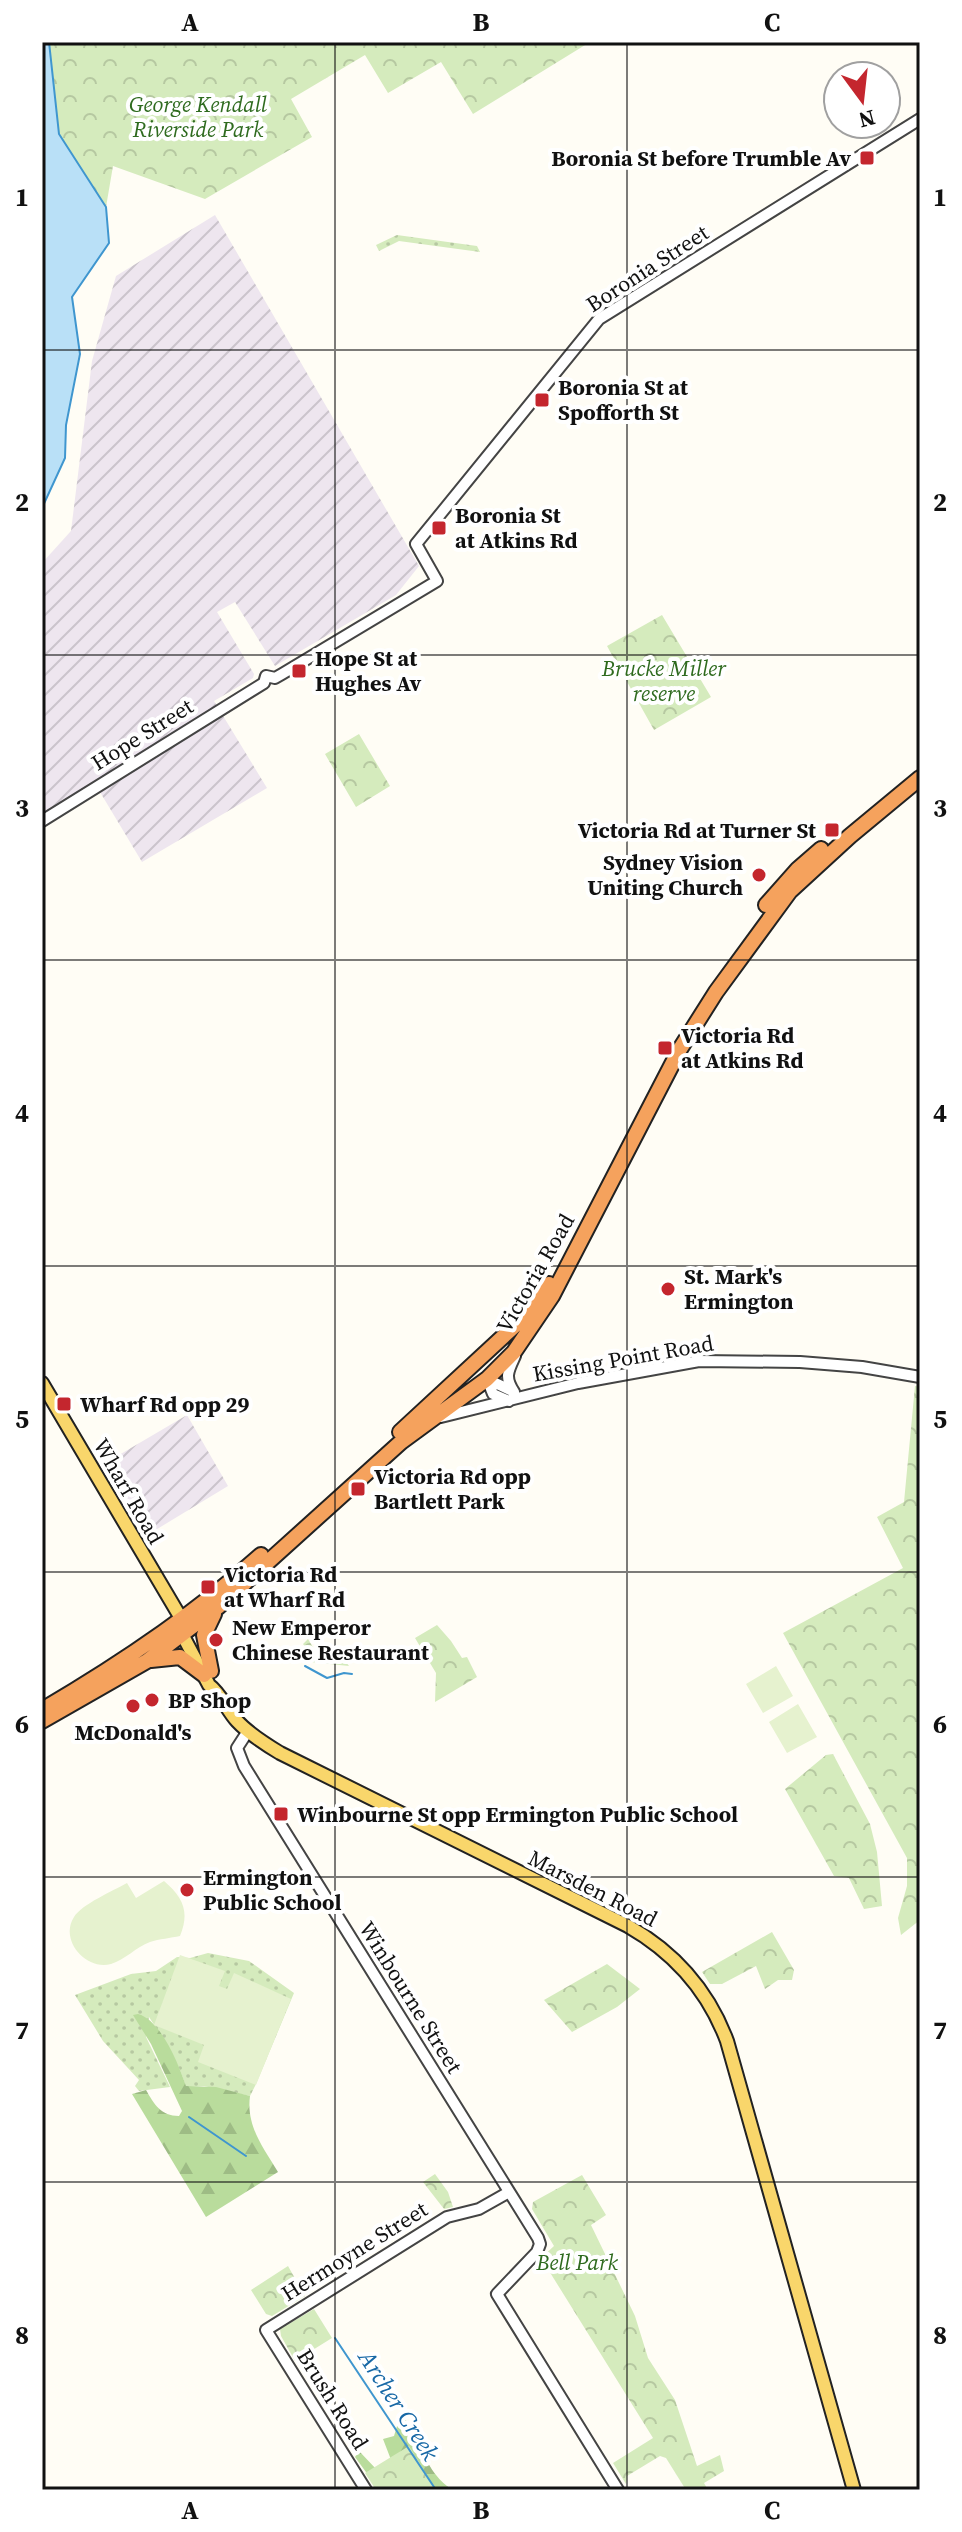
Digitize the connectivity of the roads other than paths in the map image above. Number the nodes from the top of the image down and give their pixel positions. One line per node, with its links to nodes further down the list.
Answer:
1 (920, 119): 2 (street, Boronia Street)
2 (275, 678): 5 (street, Hope Street)
3 (920, 767): 6 (highway, Victoria Road)
4 (920, 778): 7 (highway, Victoria Road)
5 (42, 821)
6 (548, 1287): 9 (highway); 13 (highway, Victoria Road)
7 (522, 1343): 9 (highway, Victoria Road); 11 (street)
8 (920, 1377): 11 (street, Kissing Point Road)
9 (487, 1379): 11 (street); 12 (highway, Victoria Road); 13 (highway)
10 (42, 1383): 15 (main road, Wharf Road)
11 (516, 1396): 12 (street, Kissing Point Road)
12 (431, 1419): 14 (highway, Victoria Road)
13 (408, 1424): 15 (highway, Victoria Road)
14 (218, 1607): 15 (highway, Victoria Road); 17 (highway)
15 (184, 1627): 16 (highway, Victoria Road); 17 (main road, Marsden Road); 18 (highway, Victoria Road)
16 (147, 1661): 17 (highway); 19 (highway, Victoria Road)
17 (207, 1673): 20 (main road, Marsden Road)
18 (42, 1710)
19 (42, 1721)
20 (248, 1731): 21 (street, Winbourne Street); 25 (main road, Marsden Road)
21 (509, 2192): 22 (street, Hermoyne Street); 24 (street, Winbourne Street)
22 (266, 2330): 23 (street, Brush Road)
23 (366, 2490)
24 (618, 2490)
25 (854, 2490)

